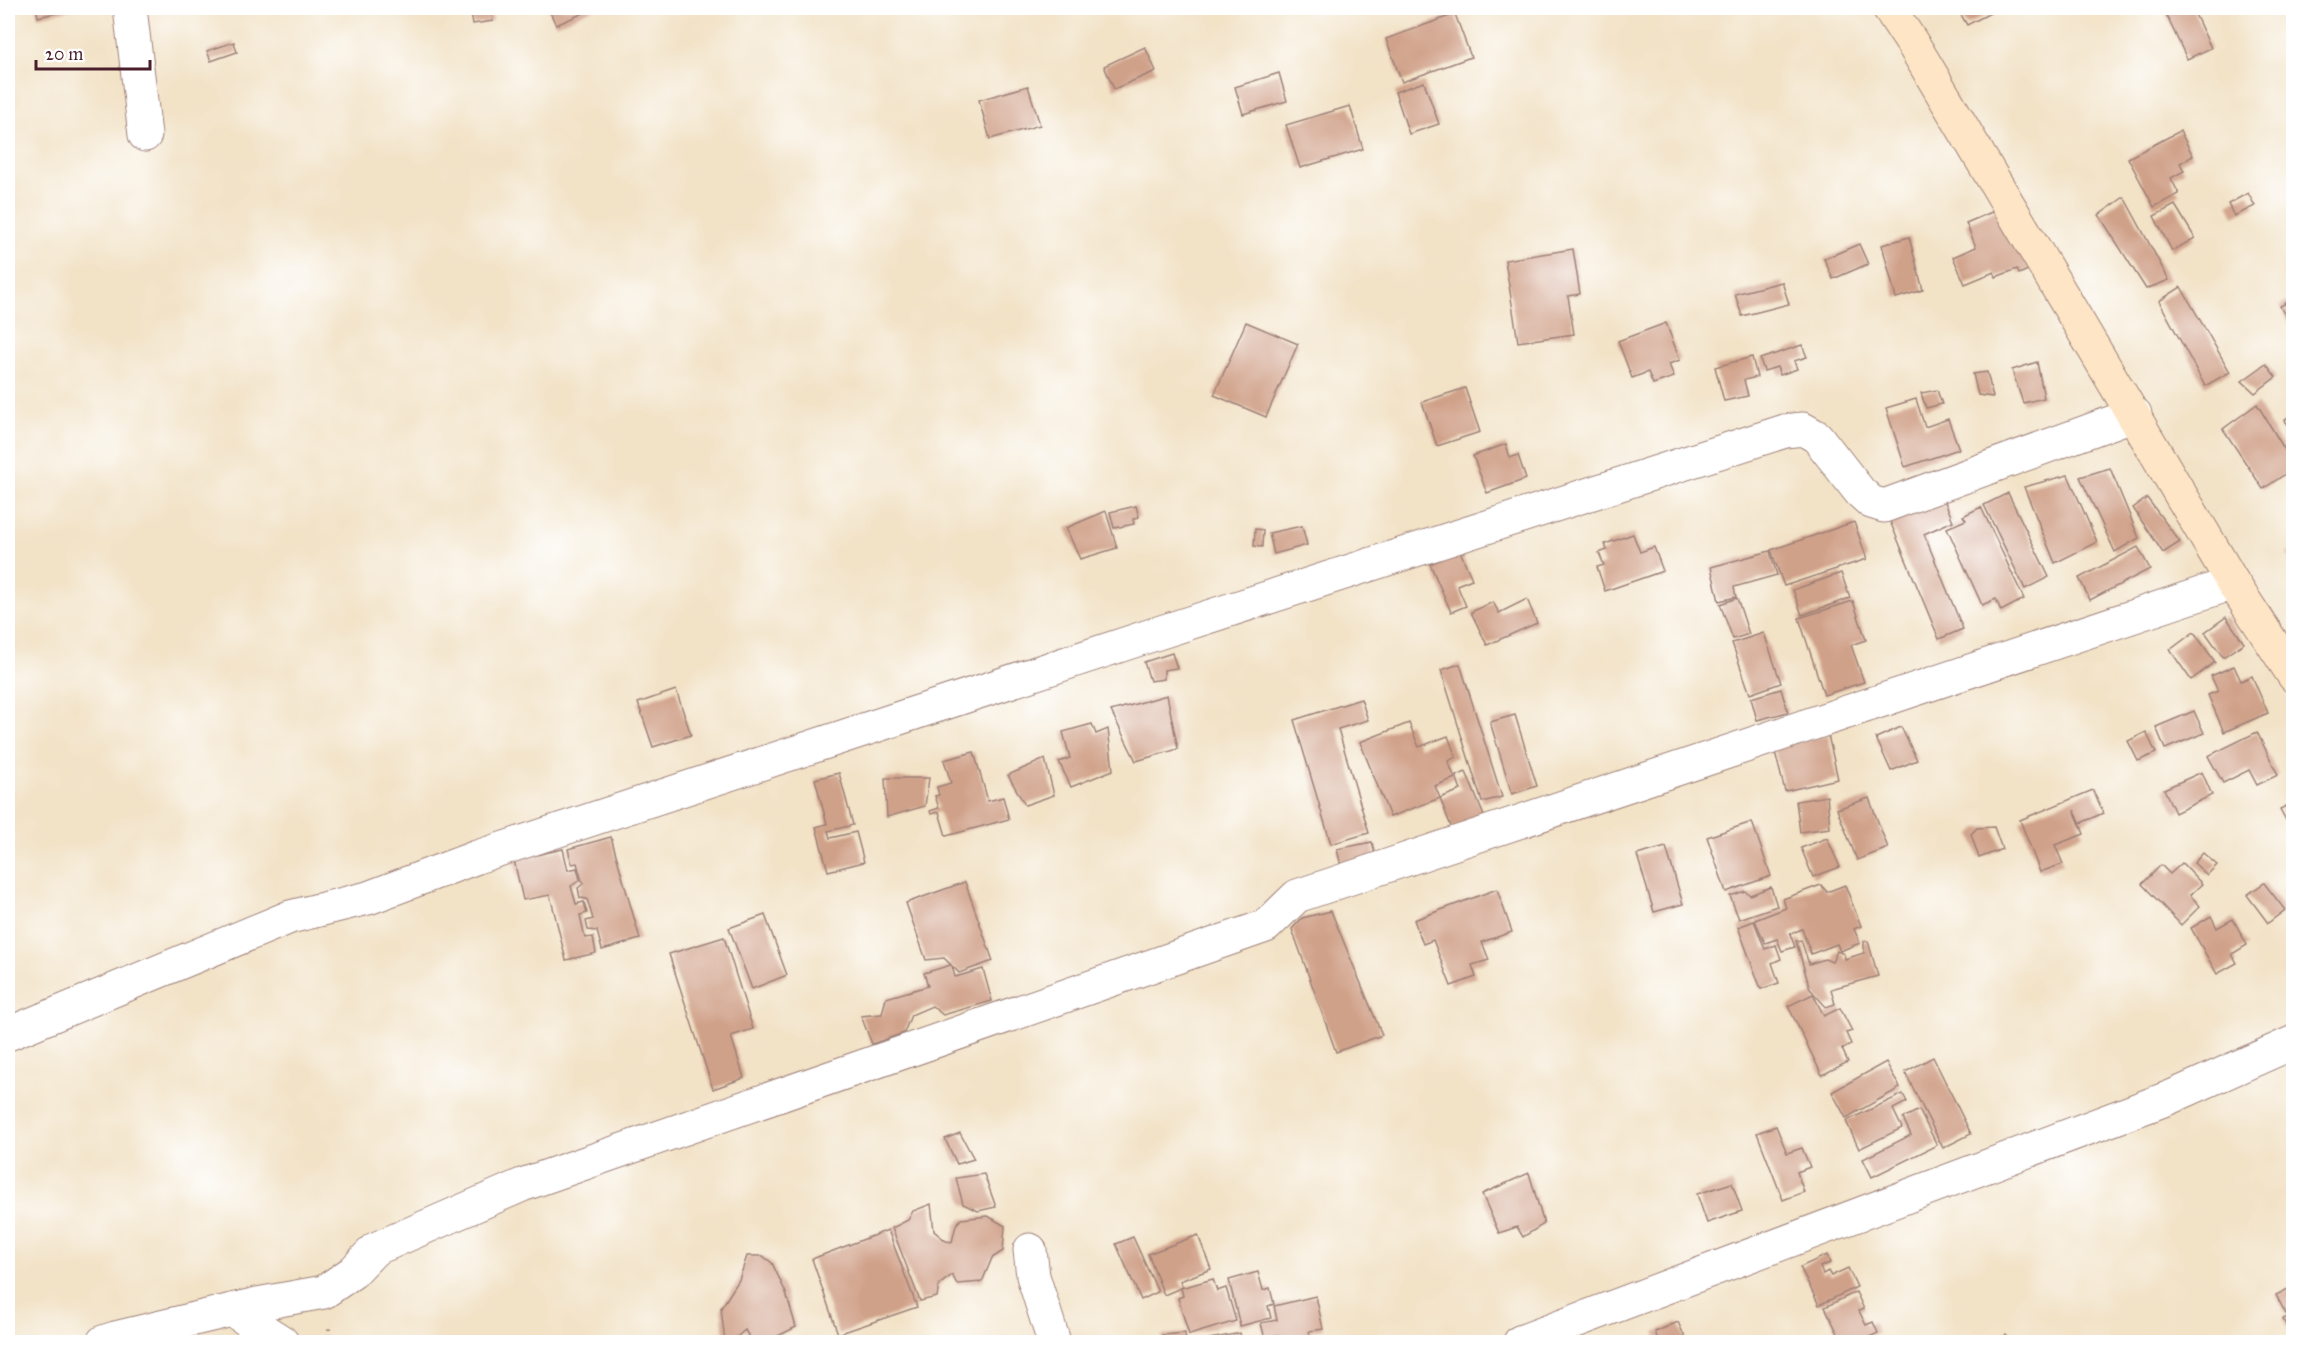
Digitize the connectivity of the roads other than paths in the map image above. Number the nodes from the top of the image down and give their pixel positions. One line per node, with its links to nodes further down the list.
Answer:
1 (130, 8): 3 (street)
2 (1889, 8): 4 (main road)
3 (145, 135)
4 (2135, 414): 5 (main road); 7 (street)
5 (2233, 583): 6 (main road); 10 (street)
6 (2294, 676)
7 (8, 1034)
8 (2294, 1041): 14 (street)
9 (1030, 1250): 13 (street)
10 (232, 1310): 11 (street); 12 (street)
11 (103, 1342)
12 (282, 1342)
13 (1054, 1342)
14 (1520, 1342)

